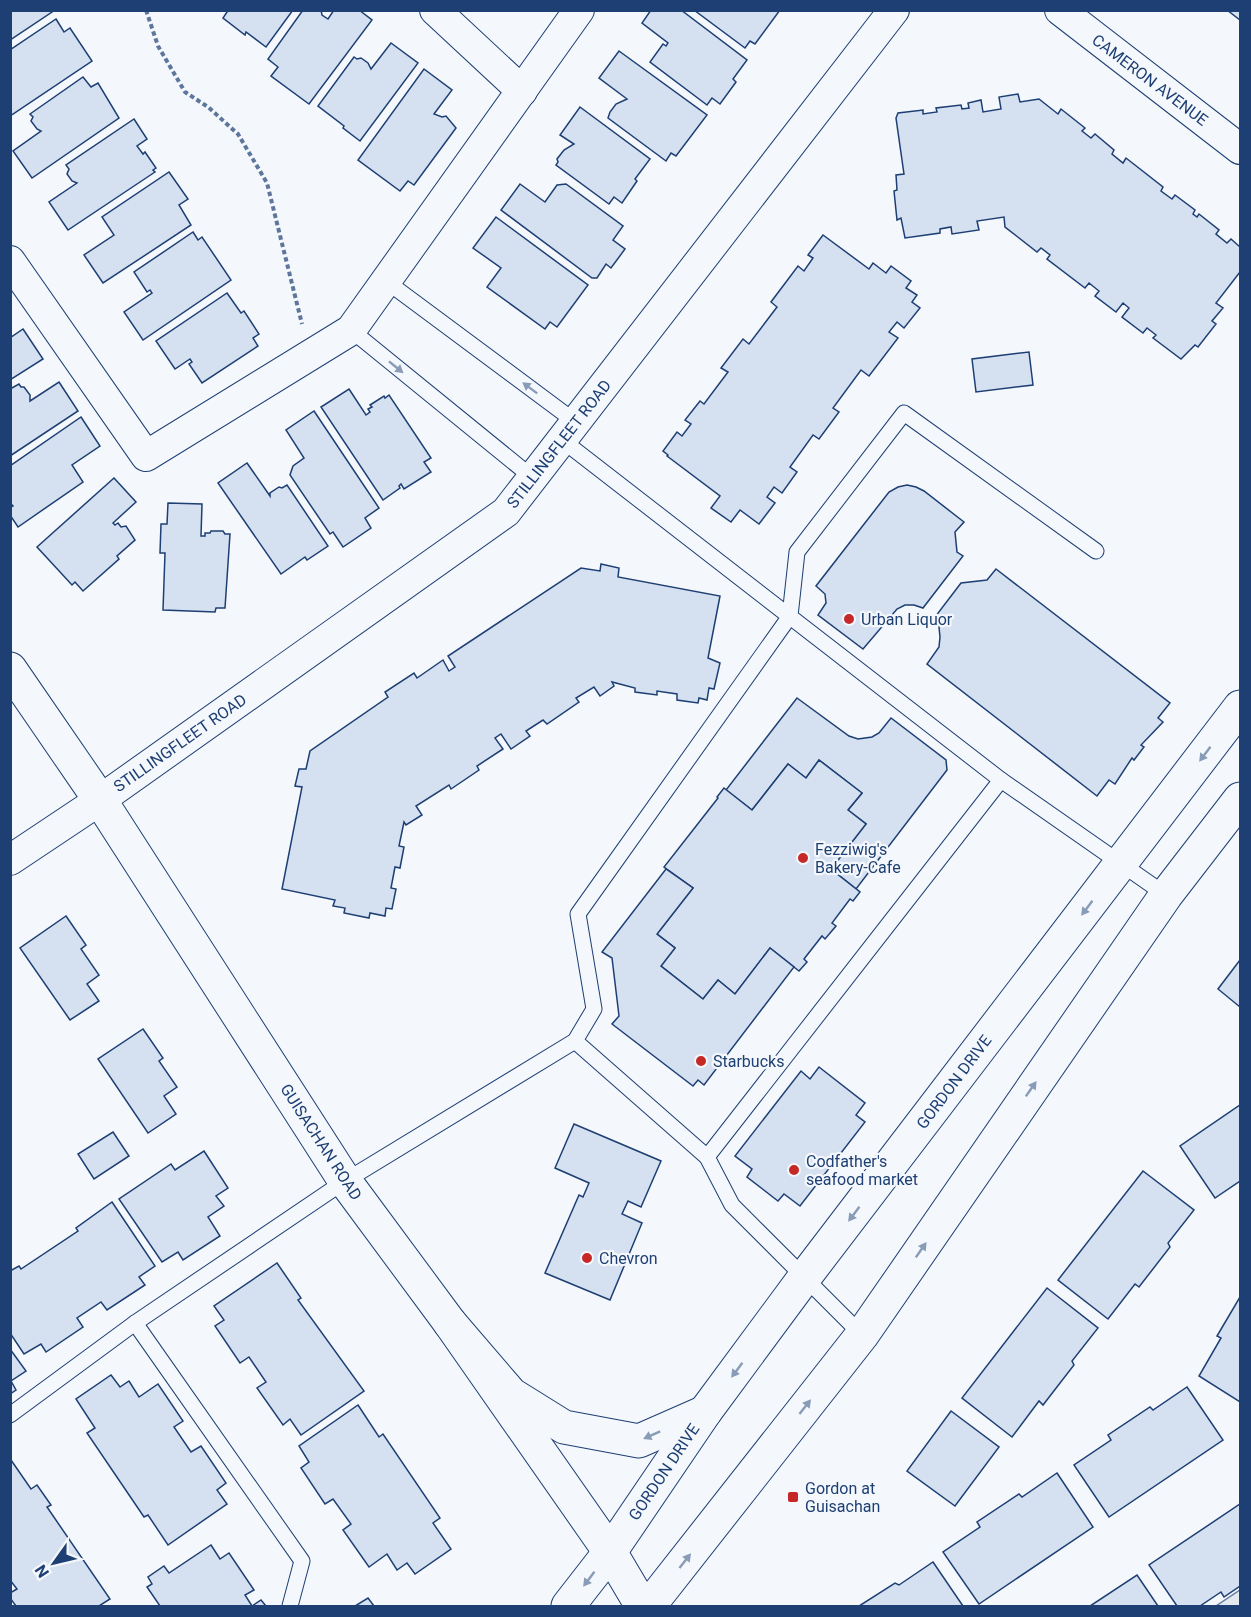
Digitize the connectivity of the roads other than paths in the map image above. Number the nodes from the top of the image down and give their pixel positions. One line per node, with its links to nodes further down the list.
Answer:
1 (435, 10): 5 (street)
2 (579, 10): 5 (street)
3 (894, 10): 10 (street, STILLINGFLEET ROAD)
4 (1060, 10): 6 (street, CAMERON AVENUE)
5 (522, 91): 8 (street)
6 (1240, 149)
7 (10, 261): 9 (street)
8 (386, 281): 9 (street); 10 (lane, one-way to 8)
9 (351, 330): 11 (lane, one-way to 11)
10 (570, 431): 11 (street, STILLINGFLEET ROAD); 13 (lane)
11 (532, 478): 18 (street, STILLINGFLEET ROAD)
12 (1096, 551): 13 (lane)
13 (790, 616): 16 (lane); 22 (lane)
14 (10, 669): 18 (main road, GUISACHAN ROAD)
15 (1240, 707): 20 (main road, GORDON DRIVE, one-way to 20)
16 (1000, 780): 20 (lane); 23 (lane)
17 (1240, 799): 21 (main road)
18 (100, 800): 19 (street, STILLINGFLEET ROAD); 24 (main road, GUISACHAN ROAD)
19 (10, 860)
20 (1121, 864): 21 (lane); 25 (main road, GORDON DRIVE, one-way to 25)
21 (1166, 895): 28 (main road, one-way to 21)
22 (575, 1041): 23 (lane); 24 (lane)
23 (707, 1158): 25 (lane)
24 (345, 1181): 26 (lane); 27 (main road, GUISACHAN ROAD)
25 (804, 1278): 28 (lane); 29 (main road, GORDON DRIVE, one-way to 29)
26 (135, 1323): 30 (lane); 32 (lane)
27 (450, 1323): 29 (main road, one-way to 27); 31 (main road, GUISACHAN ROAD)
28 (862, 1335): 35 (main road, one-way to 28)
29 (705, 1412): 31 (main road, GORDON DRIVE)
30 (10, 1415)
31 (610, 1552): 33 (main road, GORDON DRIVE, one-way to 33); 34 (main road, GUISACHAN ROAD)
32 (290, 1606)
33 (568, 1606)
34 (642, 1606)
35 (649, 1606)

